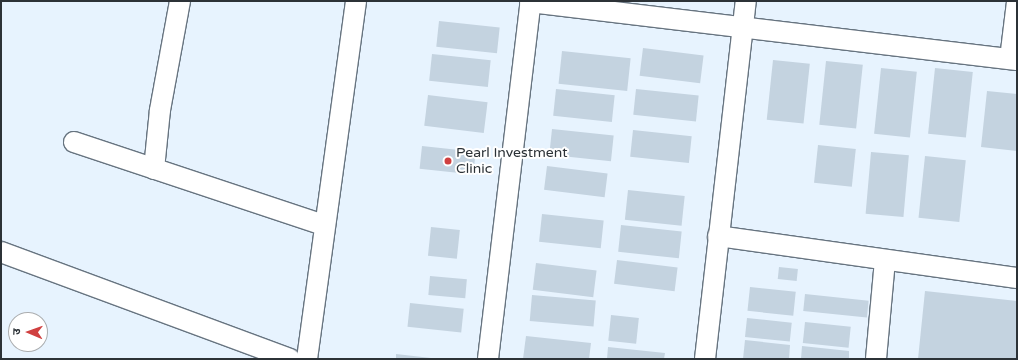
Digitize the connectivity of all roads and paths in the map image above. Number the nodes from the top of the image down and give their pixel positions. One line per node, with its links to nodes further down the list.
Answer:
1 (180, 1): 9 (street)
2 (356, 1): 10 (street)
3 (531, 1): 6 (street); 17 (street)
4 (746, 1): 6 (street)
5 (1017, 2): 7 (street)
6 (743, 25): 7 (street); 11 (street)
7 (1013, 60)
8 (74, 142): 9 (street)
9 (154, 169): 10 (street)
10 (324, 225): 16 (street)
11 (718, 236): 13 (street); 18 (street)
12 (1, 252): 15 (street)
13 (885, 260): 14 (street); 19 (street)
14 (1017, 278)
15 (290, 359)
16 (308, 359)
17 (488, 359)
18 (704, 359)
19 (876, 359)

